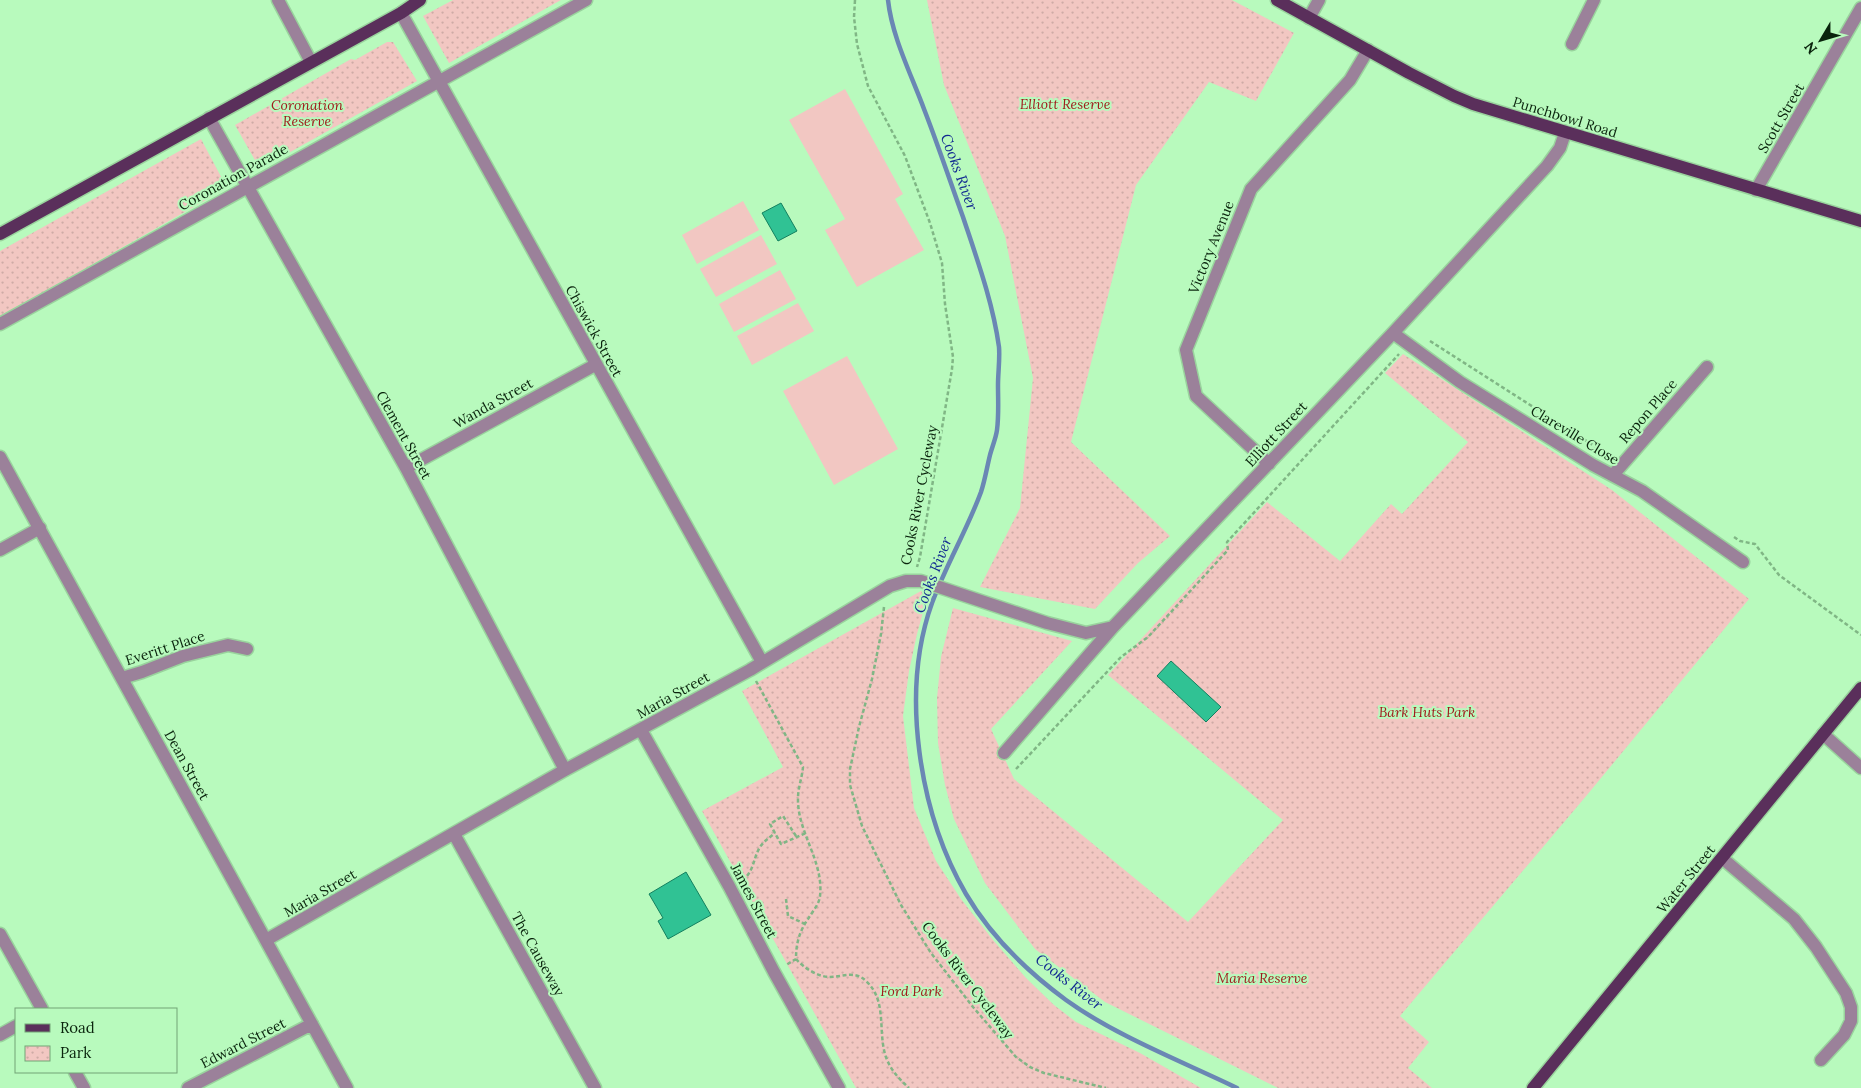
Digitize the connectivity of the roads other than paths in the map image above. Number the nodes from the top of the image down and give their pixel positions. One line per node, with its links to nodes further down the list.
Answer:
1 (278, 0): 13 (street)
2 (420, 0): 9 (main road)
3 (432, 0): 9 (main road)
4 (586, 0): 14 (street, Coronation Parade)
5 (1277, 0): 10 (main road, Punchbowl Road)
6 (1319, 0): 10 (street)
7 (1594, 0): 11 (street)
8 (1861, 8): 18 (street, Scott Street)
9 (401, 13): 13 (main road); 14 (street, Chiswick Street)
10 (1309, 18): 12 (main road, Punchbowl Road)
11 (1572, 44)
12 (1368, 50): 16 (main road, Punchbowl Road); 26 (street, Victory Avenue)
13 (311, 62): 15 (main road)
14 (439, 82): 17 (street, Coronation Parade); 23 (street, Chiswick Street)
15 (209, 118): 17 (street, Clement Street); 20 (main road)
16 (1565, 133): 18 (main road, Punchbowl Road); 22 (street, Elliott Street)
17 (247, 186): 21 (street, Coronation Parade); 27 (street, Clement Street)
18 (1756, 190): 19 (main road, Punchbowl Road)
19 (1861, 221)
20 (0, 234)
21 (0, 324)
22 (1393, 333): 26 (street, Elliott Street); 28 (street, Clareville Close)
23 (595, 365): 27 (street, Wanda Street); 34 (street, Chiswick Street)
24 (1707, 367): 28 (street, Repon Place)
25 (0, 457): 29 (street, Dean Street)
26 (1269, 464): 32 (street, Elliott Street)
27 (406, 468): 41 (street, Clement Street)
28 (1613, 476): 31 (street, Clareville Close)
29 (40, 528): 30 (street); 35 (street, Dean Street)
30 (0, 550)
31 (1743, 562)
32 (1113, 627): 34 (street, Maria Street); 39 (street, Elliott Street)
33 (247, 649): 35 (street, Everitt Place)
34 (762, 662): 37 (street, Maria Street)
35 (122, 678): 45 (street, Dean Street)
36 (1861, 688): 38 (main road, Water Street)
37 (641, 730): 41 (street, Maria Street); 56 (street, James Street)
38 (1823, 734): 40 (street); 43 (main road, Water Street)
39 (1004, 753)
40 (1861, 768)
41 (565, 770): 42 (street, Maria Street)
42 (454, 834): 45 (street, Maria Street); 55 (street, The Causeway)
43 (1722, 858): 50 (street); 57 (main road, Water Street)
44 (0, 934): 46 (street)
45 (266, 940): 47 (street, Dean Street)
46 (41, 1008)
47 (312, 1024): 53 (street, Edward Street); 54 (street, Dean Street)
48 (15, 1027): 49 (street)
49 (0, 1035)
50 (1821, 1060)
51 (76, 1073): 52 (street)
52 (84, 1088)
53 (188, 1088)
54 (347, 1088)
55 (595, 1088)
56 (839, 1088)
57 (1533, 1088)

